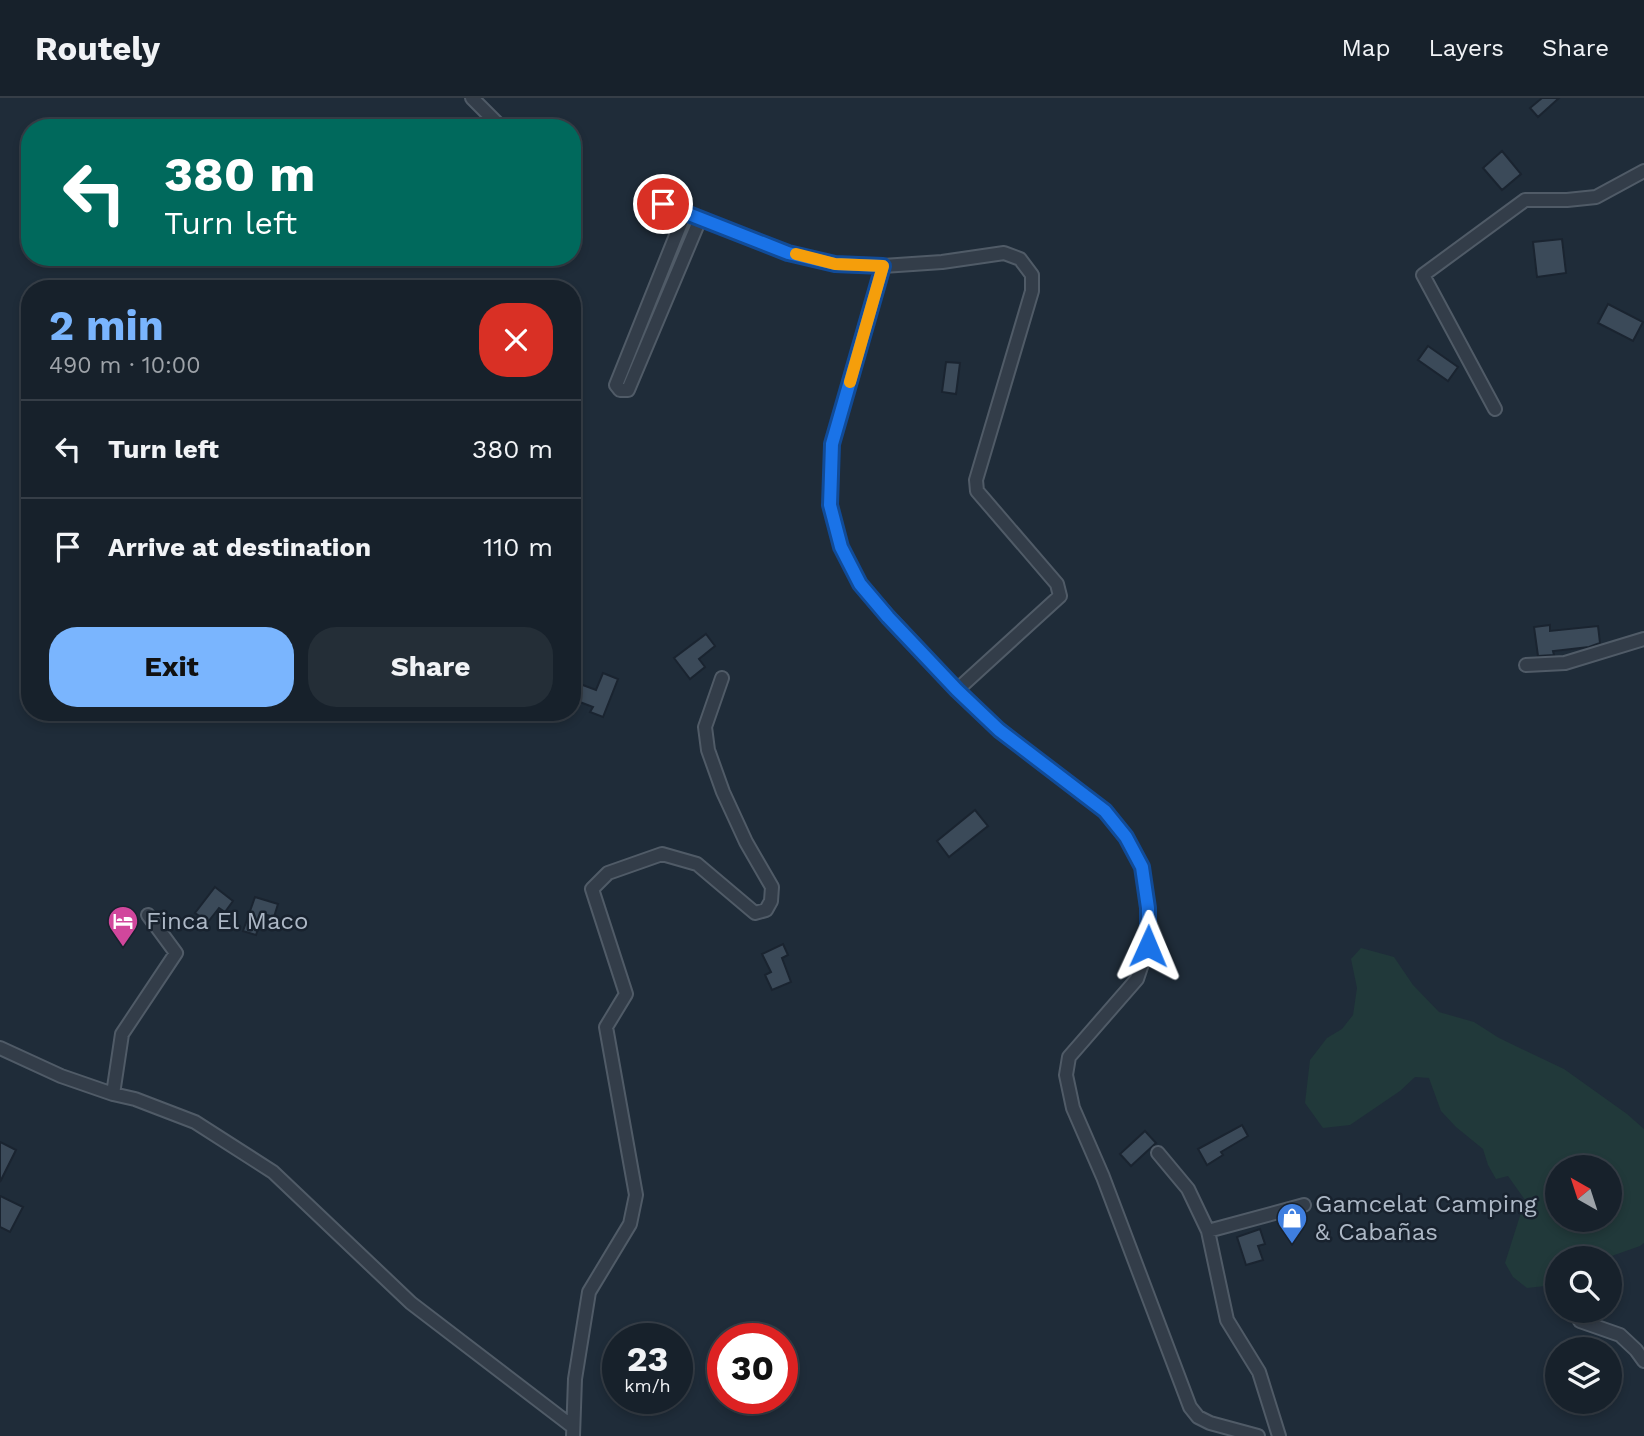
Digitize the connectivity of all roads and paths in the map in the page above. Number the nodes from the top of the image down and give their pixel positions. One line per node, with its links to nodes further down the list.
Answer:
1 (472, 98): 2 (street)
2 (493, 119)
3 (1644, 172): 8 (street)
4 (663, 204): 5 (street)
5 (685, 213): 6 (street); 6 (street)
6 (700, 219): 7 (street)
7 (883, 266): 12 (street); 12 (street)
8 (1495, 409)
9 (1644, 639): 10 (street)
10 (1526, 665)
11 (722, 678): 21 (street)
12 (957, 690): 22 (street)
13 (148, 915): 15 (street)
14 (0, 1048): 15 (street)
15 (113, 1094): 21 (street)
16 (1158, 1153): 18 (street)
17 (1304, 1205): 18 (street)
18 (1208, 1231): 23 (street)
19 (1586, 1323): 20 (street)
20 (1644, 1361)
21 (573, 1432)
22 (1258, 1436)
23 (1279, 1436)

